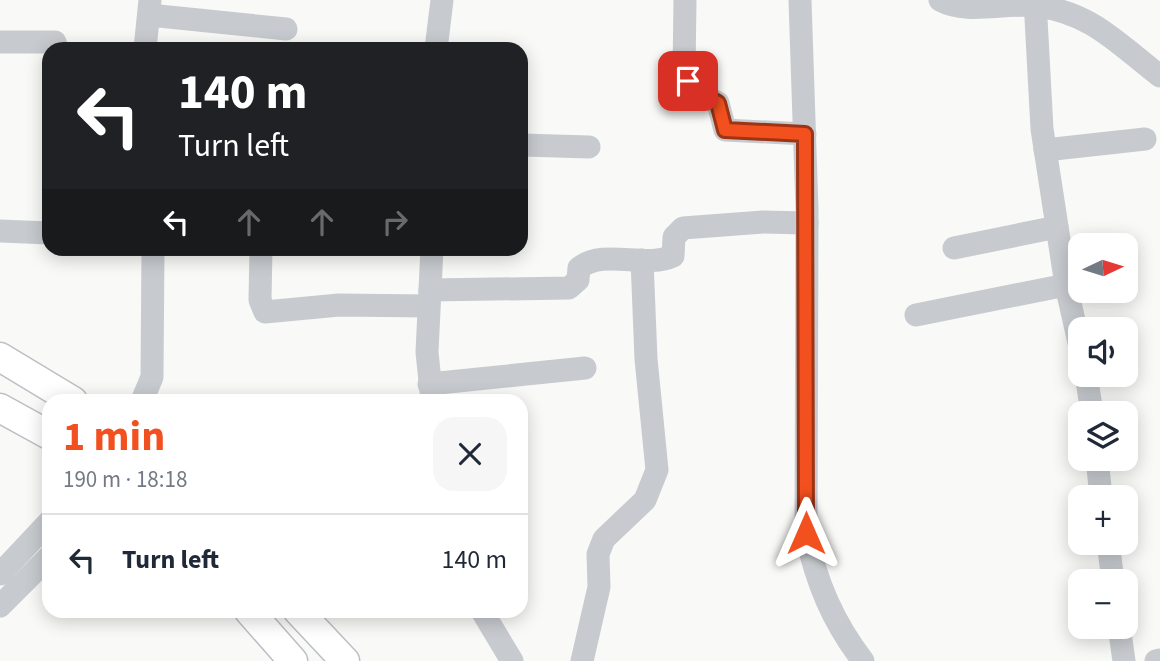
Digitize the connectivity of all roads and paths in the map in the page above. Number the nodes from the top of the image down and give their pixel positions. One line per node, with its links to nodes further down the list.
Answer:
1 (442, 0): 10 (street)
2 (685, 0): 13 (street)
3 (800, 0): 13 (street)
4 (940, 0): 5 (street)
5 (1035, 3): 12 (street); 17 (street)
6 (150, 7): 7 (street); 9 (street)
7 (286, 29)
8 (42, 42): 11 (street)
9 (146, 42)
10 (437, 42)
11 (0, 43)
12 (1160, 76)
13 (805, 134): 18 (street)
14 (1145, 139): 17 (street)
15 (528, 145): 16 (street)
16 (589, 147)
17 (1045, 150): 19 (street)
18 (807, 223): 26 (street); 50 (street)
19 (1057, 227): 22 (street); 27 (street)
20 (0, 230): 21 (street)
21 (42, 233)
22 (954, 248)
23 (153, 256): 35 (street)
24 (261, 256): 28 (street)
25 (432, 256): 28 (street)
26 (642, 260): 28 (street); 49 (street)
27 (1066, 285): 29 (street); 30 (street)
28 (429, 298): 33 (street)
29 (916, 315)
30 (1073, 317)
31 (0, 357): 34 (main road)
32 (585, 368): 33 (street)
33 (431, 392)
34 (61, 394)
35 (145, 394)
36 (0, 408): 37 (main road)
37 (42, 431)
38 (42, 529): 40 (street)
39 (42, 564): 41 (street)
40 (0, 574)
41 (0, 606)
42 (255, 618): 46 (main road)
43 (305, 618): 47 (main road)
44 (486, 618): 48 (street)
45 (1121, 639): 51 (street)
46 (293, 661)
47 (345, 661)
48 (512, 661)
49 (582, 661)
50 (863, 661)
51 (1124, 661)

